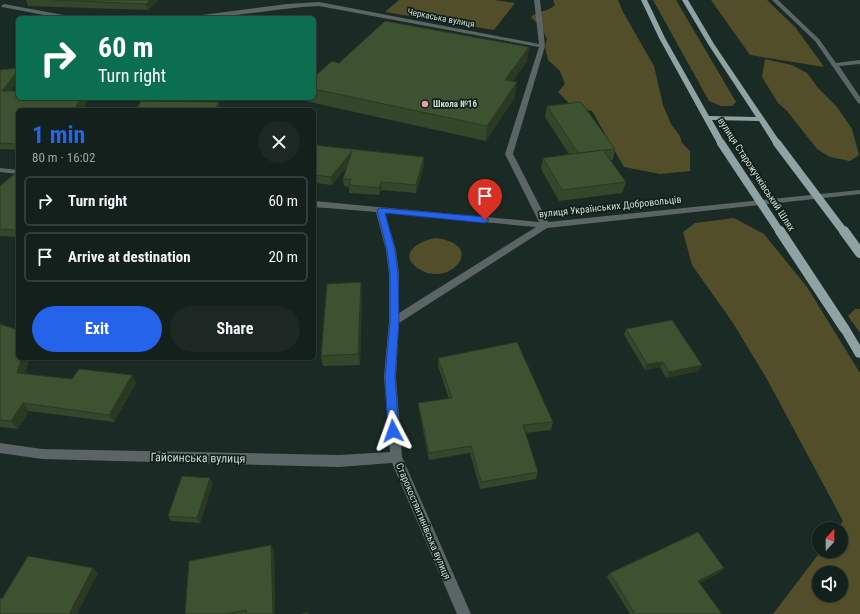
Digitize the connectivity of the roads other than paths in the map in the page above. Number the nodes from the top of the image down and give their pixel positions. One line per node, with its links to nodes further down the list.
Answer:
1 (12, 0): 6 (street)
2 (538, 0): 9 (street)
3 (644, 0): 13 (main road, вулиця Старожучківський Шлях)
4 (685, 0): 14 (main road)
5 (775, 0): 11 (street)
6 (2, 8): 7 (street)
7 (56, 16)
8 (210, 16): 9 (street, Черкаська вулиця)
9 (542, 46): 20 (street)
10 (860, 62): 11 (street)
11 (835, 65): 12 (street)
12 (860, 102)
13 (706, 118): 14 (main road); 23 (main road, вулиця Старожучківський Шлях, bridge)
14 (760, 119): 21 (main road, bridge)
15 (0, 170): 16 (street)
16 (16, 172)
17 (860, 192): 20 (street, вулиця Українських Добровольців)
18 (316, 204): 19 (street, вулиця Українських Добровольців)
19 (380, 210): 20 (street, вулиця Українських Добровольців); 22 (street, Старокостянтинівська вулиця)
20 (545, 226): 22 (street)
21 (860, 253)
22 (394, 321): 25 (street, Старокостянтинівська вулиця)
23 (860, 354)
24 (0, 448): 25 (street, Гайсинська вулиця)
25 (396, 457): 26 (street, Старокостянтинівська вулиця)
26 (464, 614)

